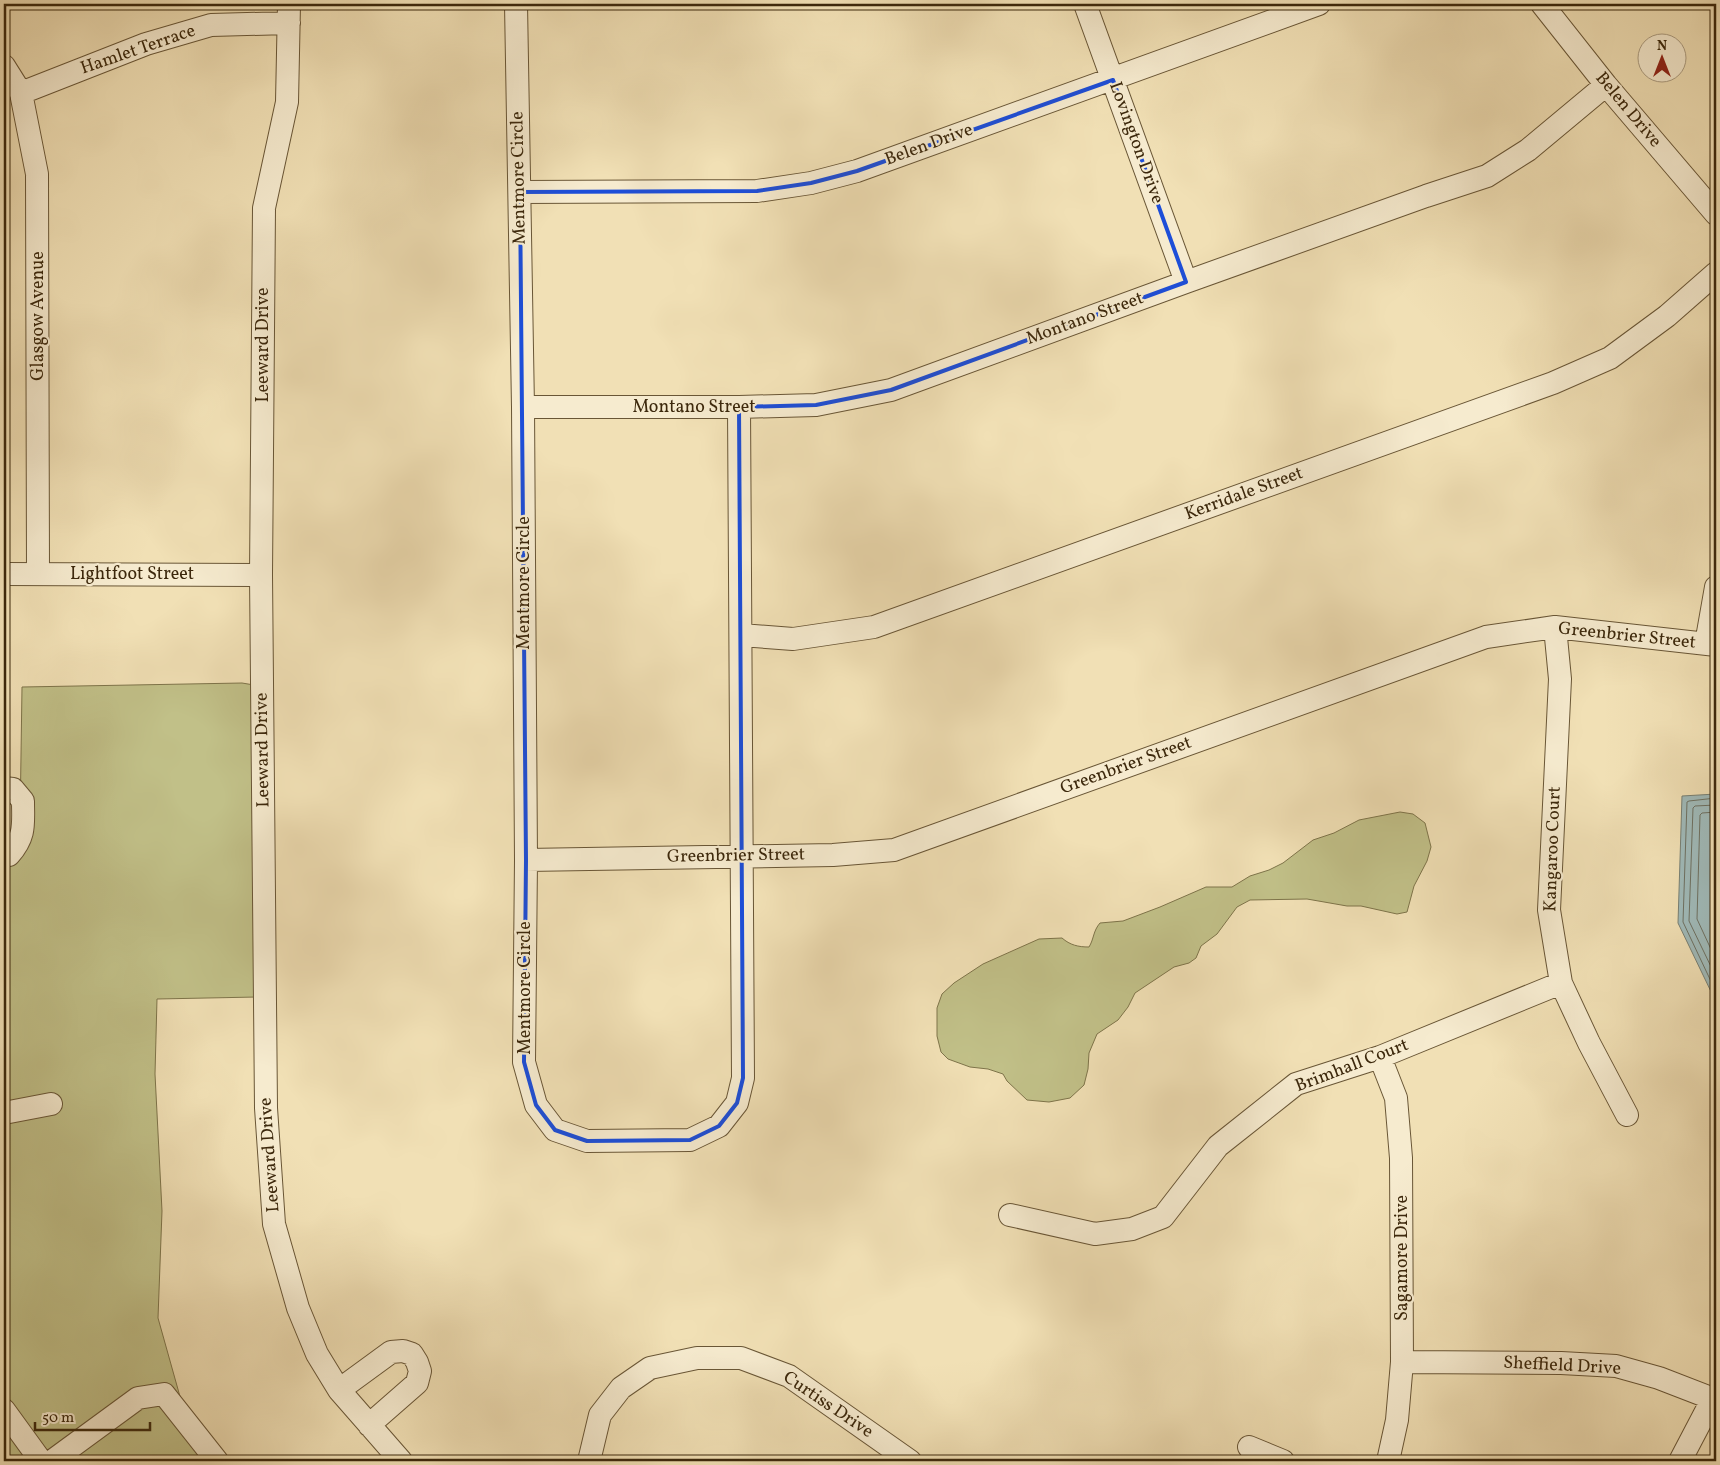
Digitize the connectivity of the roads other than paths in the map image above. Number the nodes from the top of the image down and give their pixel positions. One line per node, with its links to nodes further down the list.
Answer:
1 (516, 4): 10 (street, Mentmore Circle)
2 (1086, 4): 7 (street, Lovington Drive)
3 (1319, 4): 7 (street, Belen Drive)
4 (1542, 4): 8 (street, Belen Drive)
5 (289, 13): 9 (street, Hamlet Terrace); 18 (street, Leeward Drive)
6 (4, 66): 9 (street, Glasgow Avenue)
7 (1113, 80): 10 (street, Belen Drive); 13 (street, Lovington Drive)
8 (1606, 85): 11 (street, Belen Drive); 13 (street, Montano Street)
9 (21, 93): 16 (street, Glasgow Avenue)
10 (520, 192): 14 (street, Mentmore Circle)
11 (1716, 214)
12 (1716, 273): 21 (street, Kerridale Street)
13 (1186, 282): 15 (street, Montano Street)
14 (523, 407): 15 (street, Montano Street); 26 (street, Mentmore Circle)
15 (739, 407): 21 (street, Mentmore Circle)
16 (38, 573): 17 (street, Lightfoot Street); 18 (street, Lightfoot Street)
17 (4, 574)
18 (261, 574): 34 (street, Leeward Drive)
19 (1716, 587): 22 (street)
20 (1555, 627): 22 (street, Greenbrier Street); 25 (street, Greenbrier Street); 27 (street, Kangaroo Court)
21 (741, 635): 25 (street, Mentmore Circle)
22 (1711, 645)
23 (4, 788): 24 (street)
24 (4, 855)
25 (743, 855): 26 (street, Greenbrier Street); 26 (street, Mentmore Circle)
26 (526, 860)
27 (1561, 983): 28 (street, Brimhall Court); 31 (street, Kangaroo Court)
28 (1380, 1057): 32 (street, Brimhall Court); 33 (street, Sagamore Drive)
29 (51, 1104): 30 (street)
30 (4, 1113)
31 (1627, 1116)
32 (1010, 1215)
33 (1402, 1362): 35 (street, Sheffield Drive); 47 (street, Sagamore Drive)
34 (339, 1390): 37 (street, Leeward Drive); 37 (street)
35 (1715, 1399): 48 (street)
36 (4, 1410): 40 (street)
37 (369, 1425): 43 (street, Leeward Drive)
38 (1249, 1447): 46 (street)
39 (886, 1454): 44 (street, Curtiss Drive); 45 (street, Curtiss Drive)
40 (41, 1461)
41 (52, 1461): 42 (street)
42 (217, 1461)
43 (401, 1461)
44 (589, 1461)
45 (910, 1461)
46 (1283, 1461)
47 (1388, 1461)
48 (1680, 1461)

